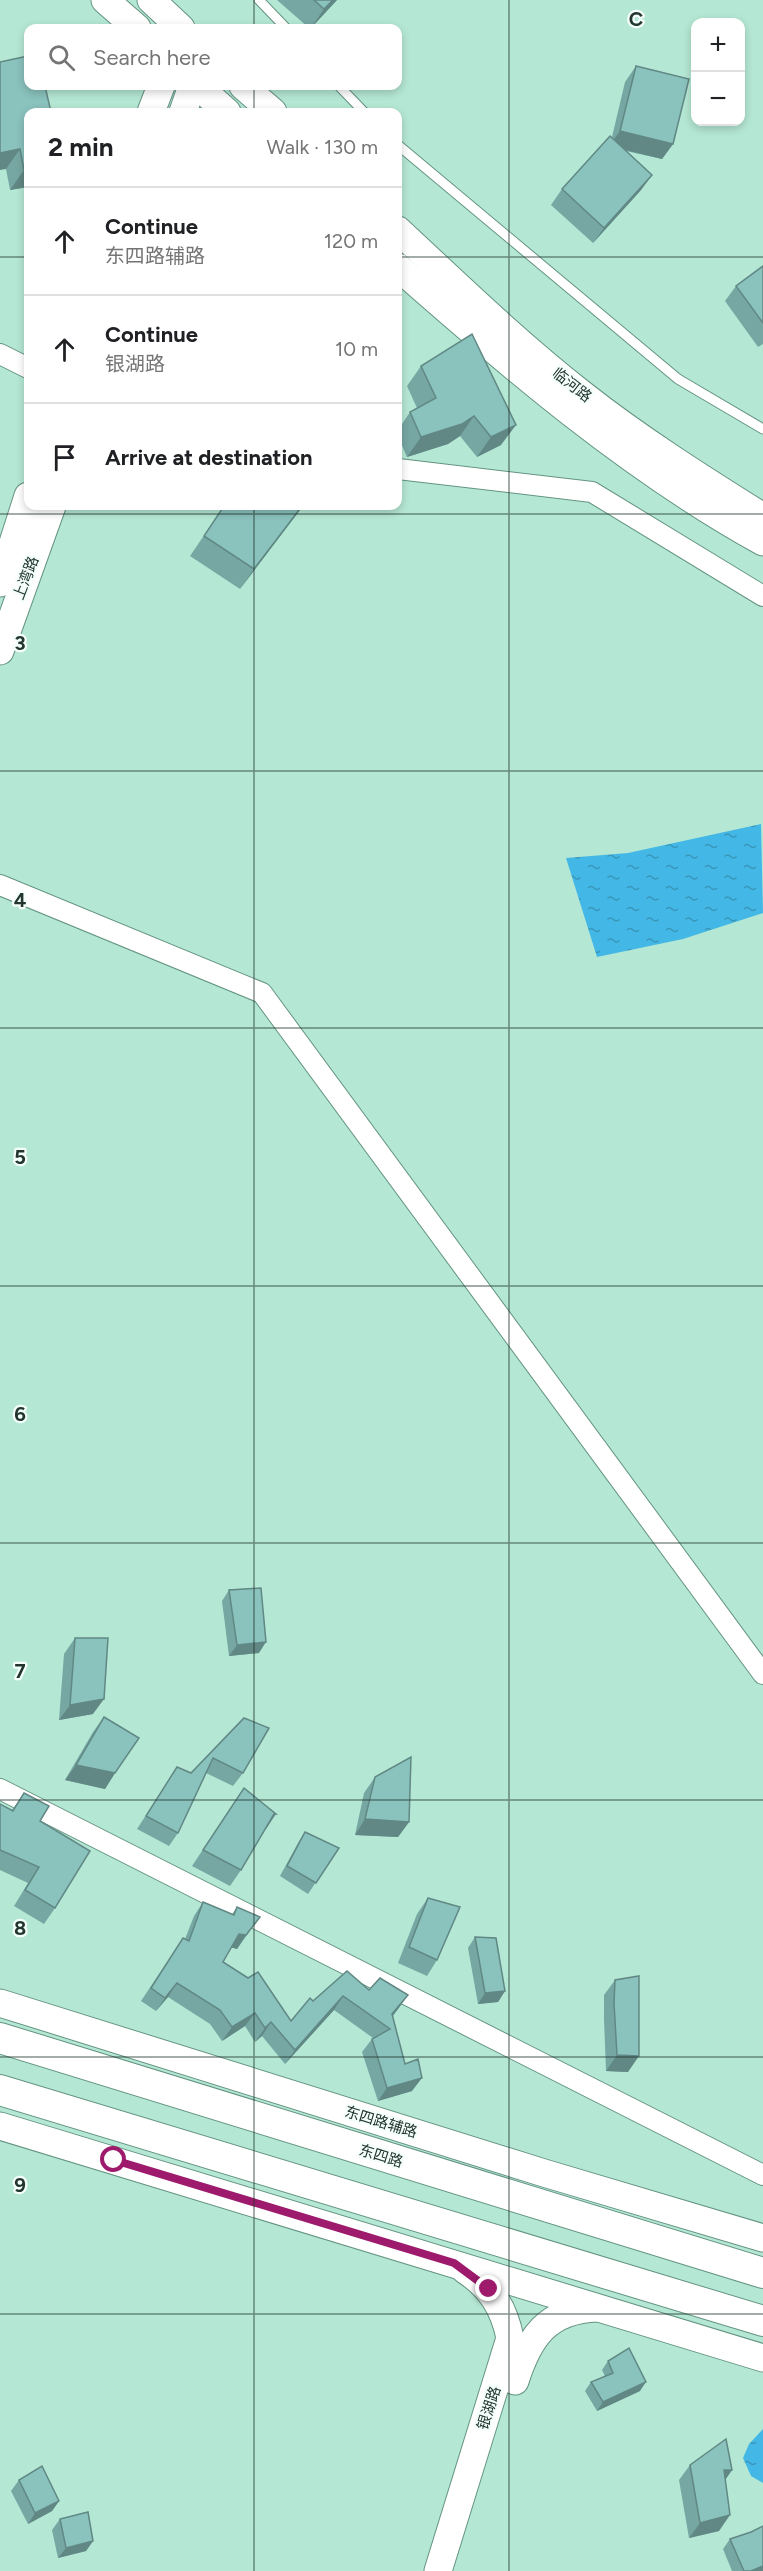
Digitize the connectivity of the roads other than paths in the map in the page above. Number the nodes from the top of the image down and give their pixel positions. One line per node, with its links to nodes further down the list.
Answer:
1 (105, 0): 4 (main road)
2 (151, 0): 5 (main road)
3 (259, 0): 6 (lane)
4 (132, 24)
5 (177, 24)
6 (282, 24)
7 (159, 90): 12 (main road)
8 (191, 90): 13 (main road)
9 (202, 90): 14 (main road)
10 (248, 90): 15 (main road)
11 (343, 90): 16 (lane)
12 (152, 108)
13 (184, 108)
14 (223, 108)
15 (268, 108)
16 (360, 108)
17 (402, 148): 22 (lane)
18 (402, 234): 26 (main road, 临河路)
19 (402, 270): 27 (main road, 临河路)
20 (0, 354): 21 (street)
21 (24, 366)
22 (763, 429)
23 (402, 469): 29 (street)
24 (24, 508): 28 (main road, 上湾路)
25 (51, 510): 30 (main road, 上湾路)
26 (763, 517)
27 (763, 542)
28 (0, 583)
29 (763, 597)
30 (0, 651)
31 (0, 885): 32 (street)
32 (763, 1674)
33 (0, 1789): 38 (street)
34 (0, 2003): 39 (main road, 东四路辅路)
35 (0, 2038): 41 (main road, 东四路)
36 (0, 2090): 43 (main road)
37 (0, 2126): 40 (main road)
38 (763, 2175)
39 (763, 2238)
40 (454, 2263): 42 (main road); 45 (main road, 银湖路)
41 (763, 2273)
42 (606, 2308): 44 (main road); 46 (main road, 银湖路)
43 (763, 2321)
44 (763, 2358)
45 (438, 2571)
46 (455, 2571)

